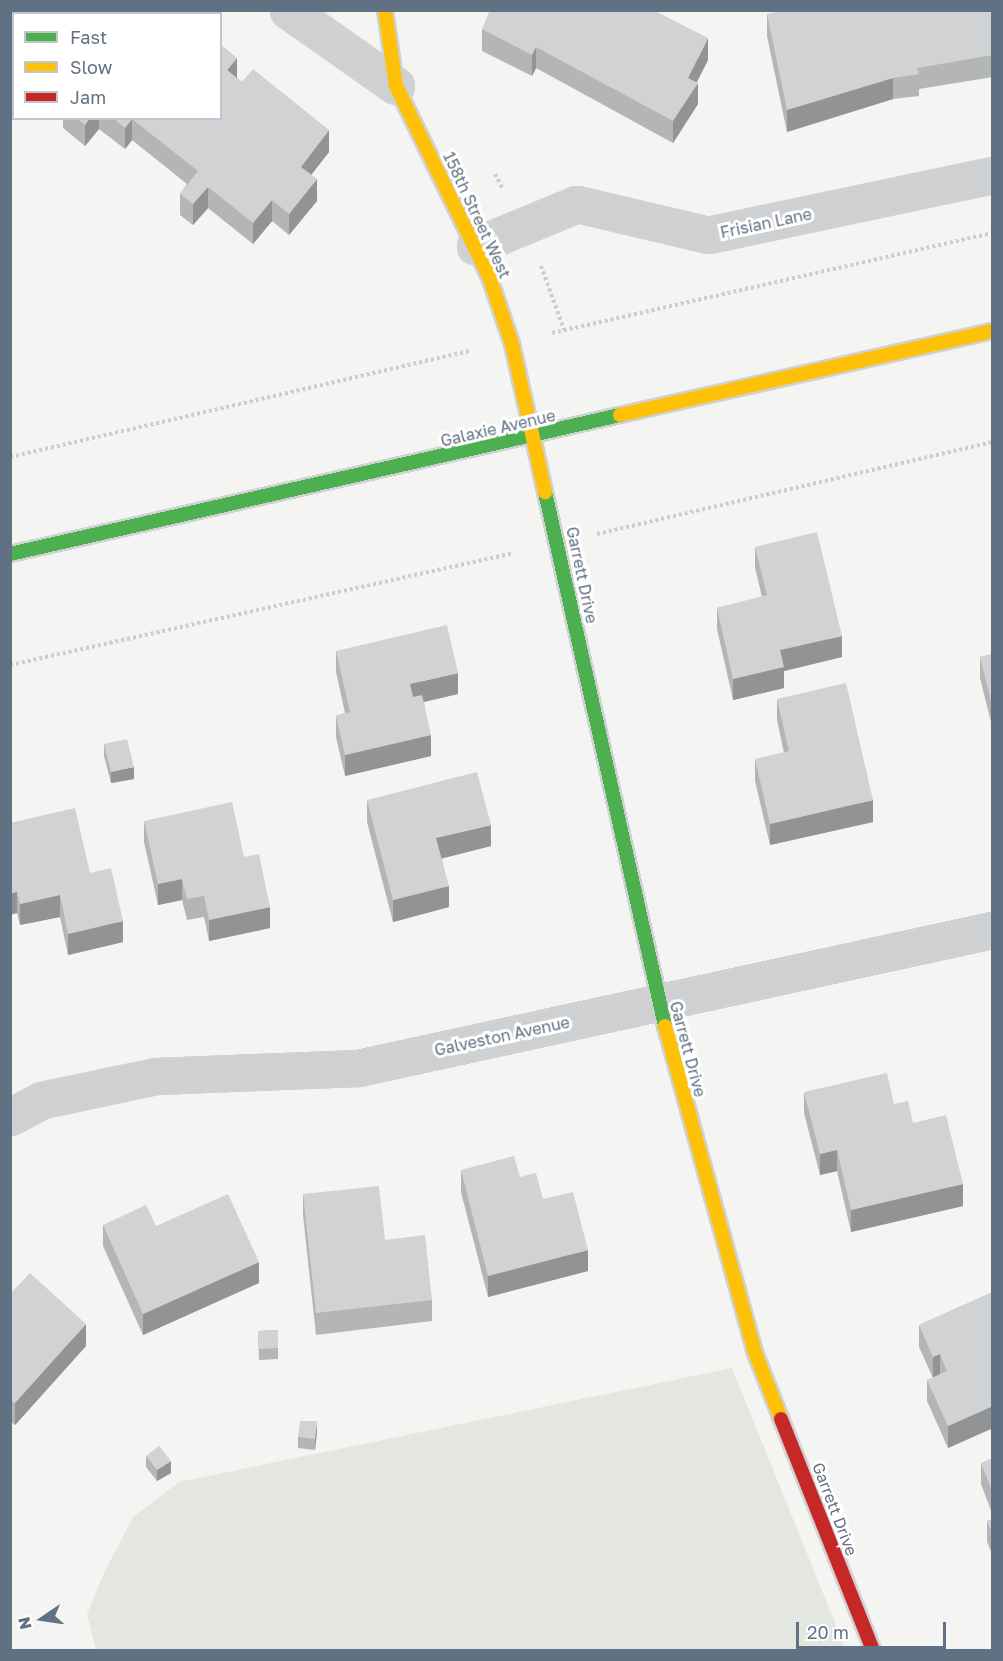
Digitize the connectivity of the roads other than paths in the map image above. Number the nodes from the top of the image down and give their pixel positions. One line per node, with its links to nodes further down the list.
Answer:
1 (288, 10): 3 (street)
2 (385, 10): 3 (street, 158th Street West)
3 (396, 86): 5 (street, 158th Street West)
4 (993, 175): 5 (street, Frisian Lane)
5 (475, 246): 7 (street, 158th Street West)
6 (993, 331): 7 (street, Galaxie Avenue)
7 (535, 437): 8 (street, Galaxie Avenue); 10 (street, Garrett Drive)
8 (10, 555)
9 (993, 930): 10 (street, Galveston Avenue)
10 (658, 1002): 11 (street, Galveston Avenue); 12 (street, Garrett Drive)
11 (10, 1117)
12 (873, 1650)

